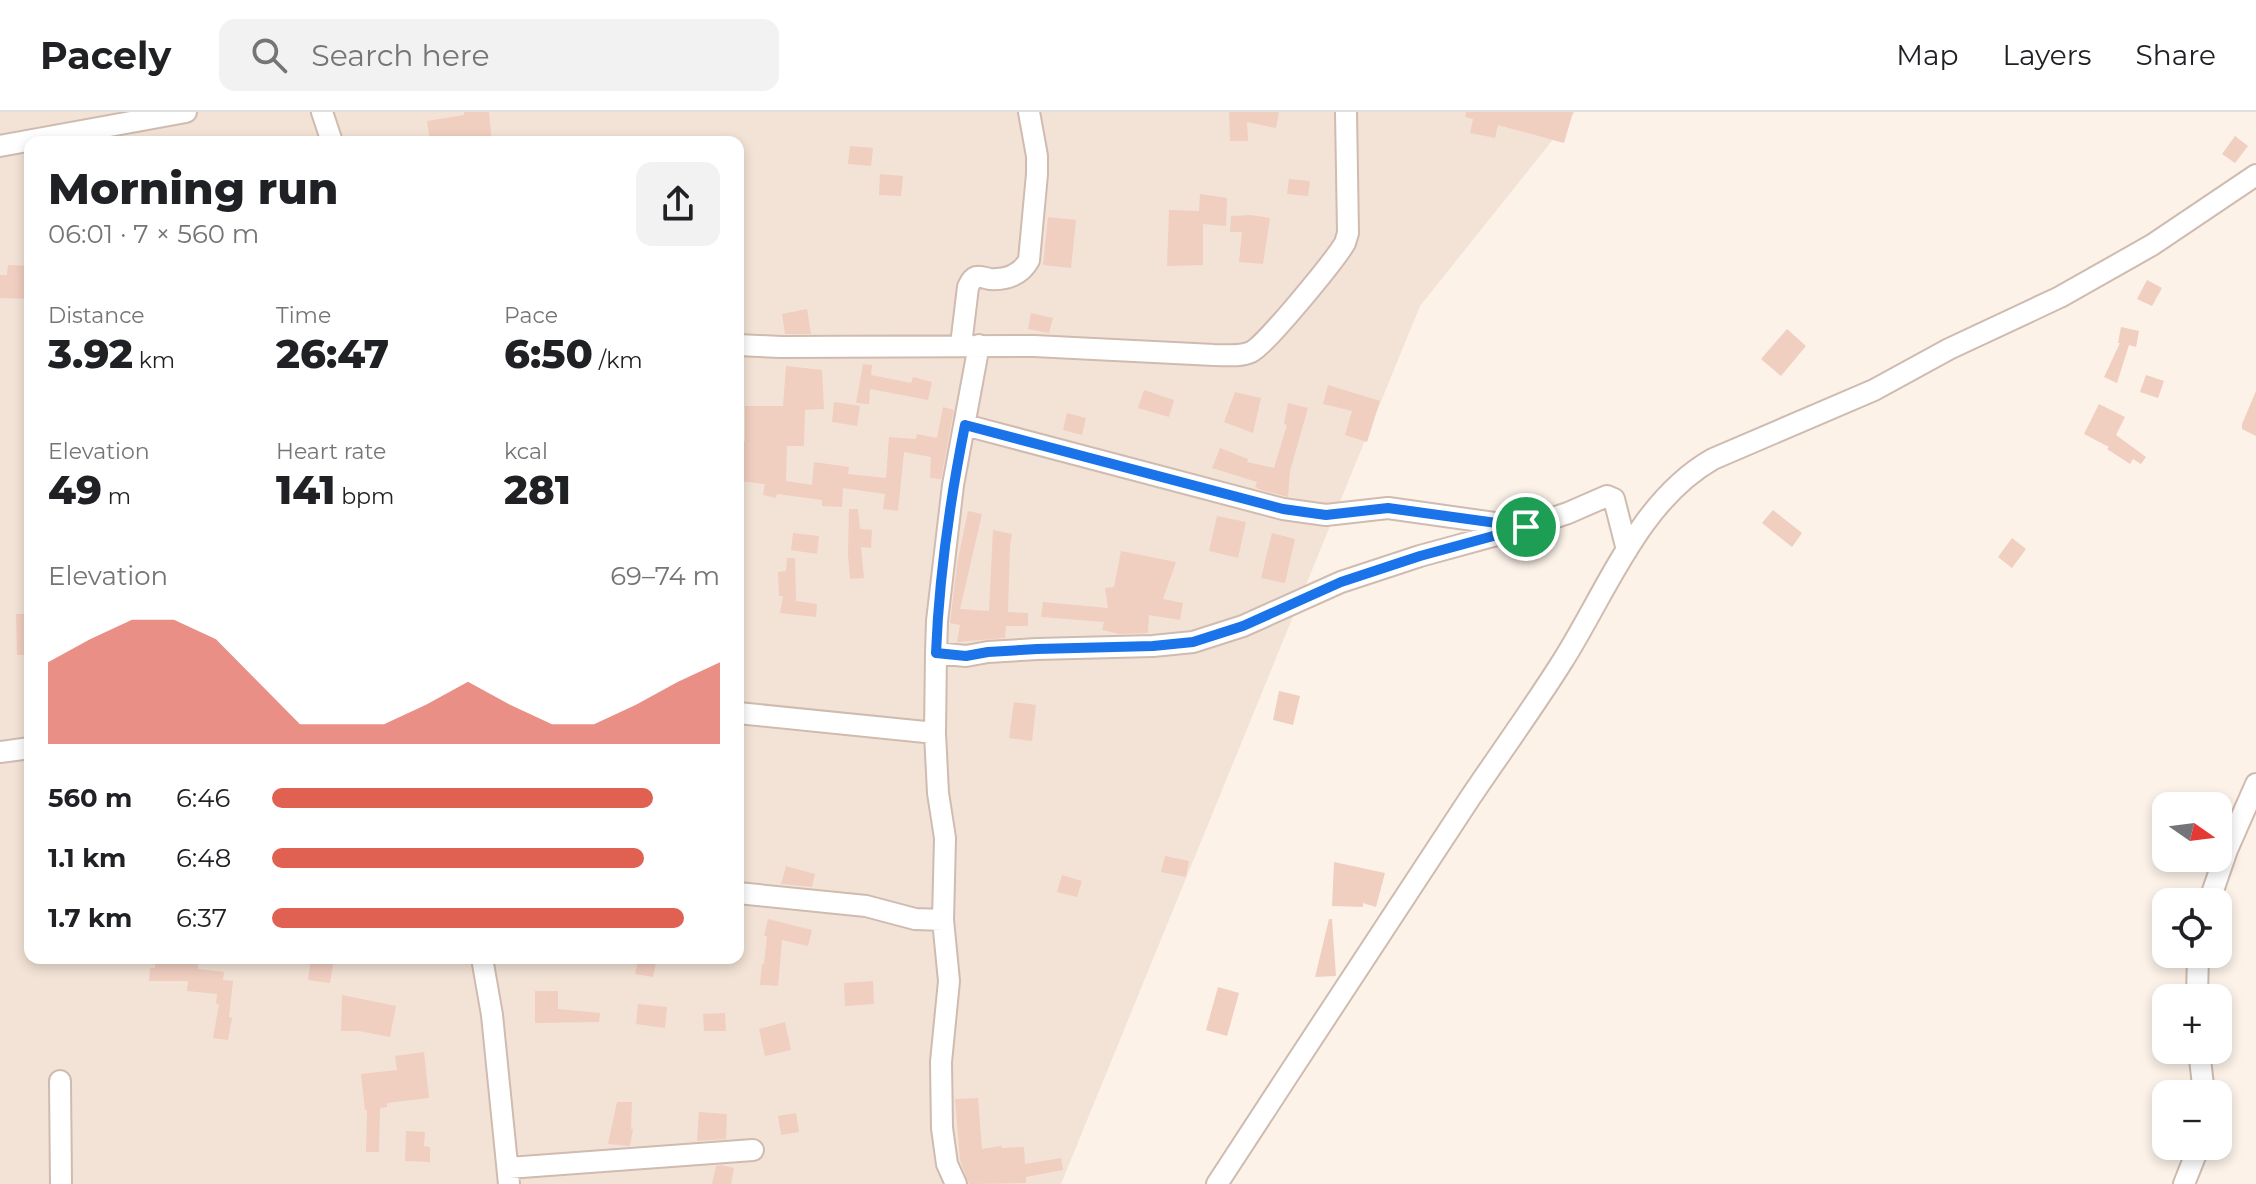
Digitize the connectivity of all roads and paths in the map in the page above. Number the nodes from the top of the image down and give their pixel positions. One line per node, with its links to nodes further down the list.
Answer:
1 (186, 112): 5 (street)
2 (322, 112): 6 (street)
3 (1029, 112): 11 (street)
4 (1346, 112): 11 (street)
5 (55, 136)
6 (330, 136)
7 (24, 142): 8 (street)
8 (0, 146)
9 (2256, 175): 14 (street)
10 (744, 345): 11 (street)
11 (970, 345): 12 (street)
12 (965, 425): 13 (street); 15 (street)
13 (1526, 527): 14 (street); 15 (street)
14 (1627, 550): 31 (street)
15 (936, 653): 17 (street)
16 (744, 714): 17 (street)
17 (935, 733): 23 (street)
18 (24, 749): 19 (street)
19 (0, 752)
20 (2256, 784): 21 (street)
21 (2214, 888)
22 (744, 894): 23 (street)
23 (943, 920): 30 (street)
24 (483, 964): 28 (street)
25 (60, 1081): 29 (street)
26 (753, 1150): 28 (street)
27 (2193, 1160): 32 (street)
28 (508, 1176)
29 (61, 1184)
30 (956, 1184)
31 (1217, 1184)
32 (2184, 1184)

